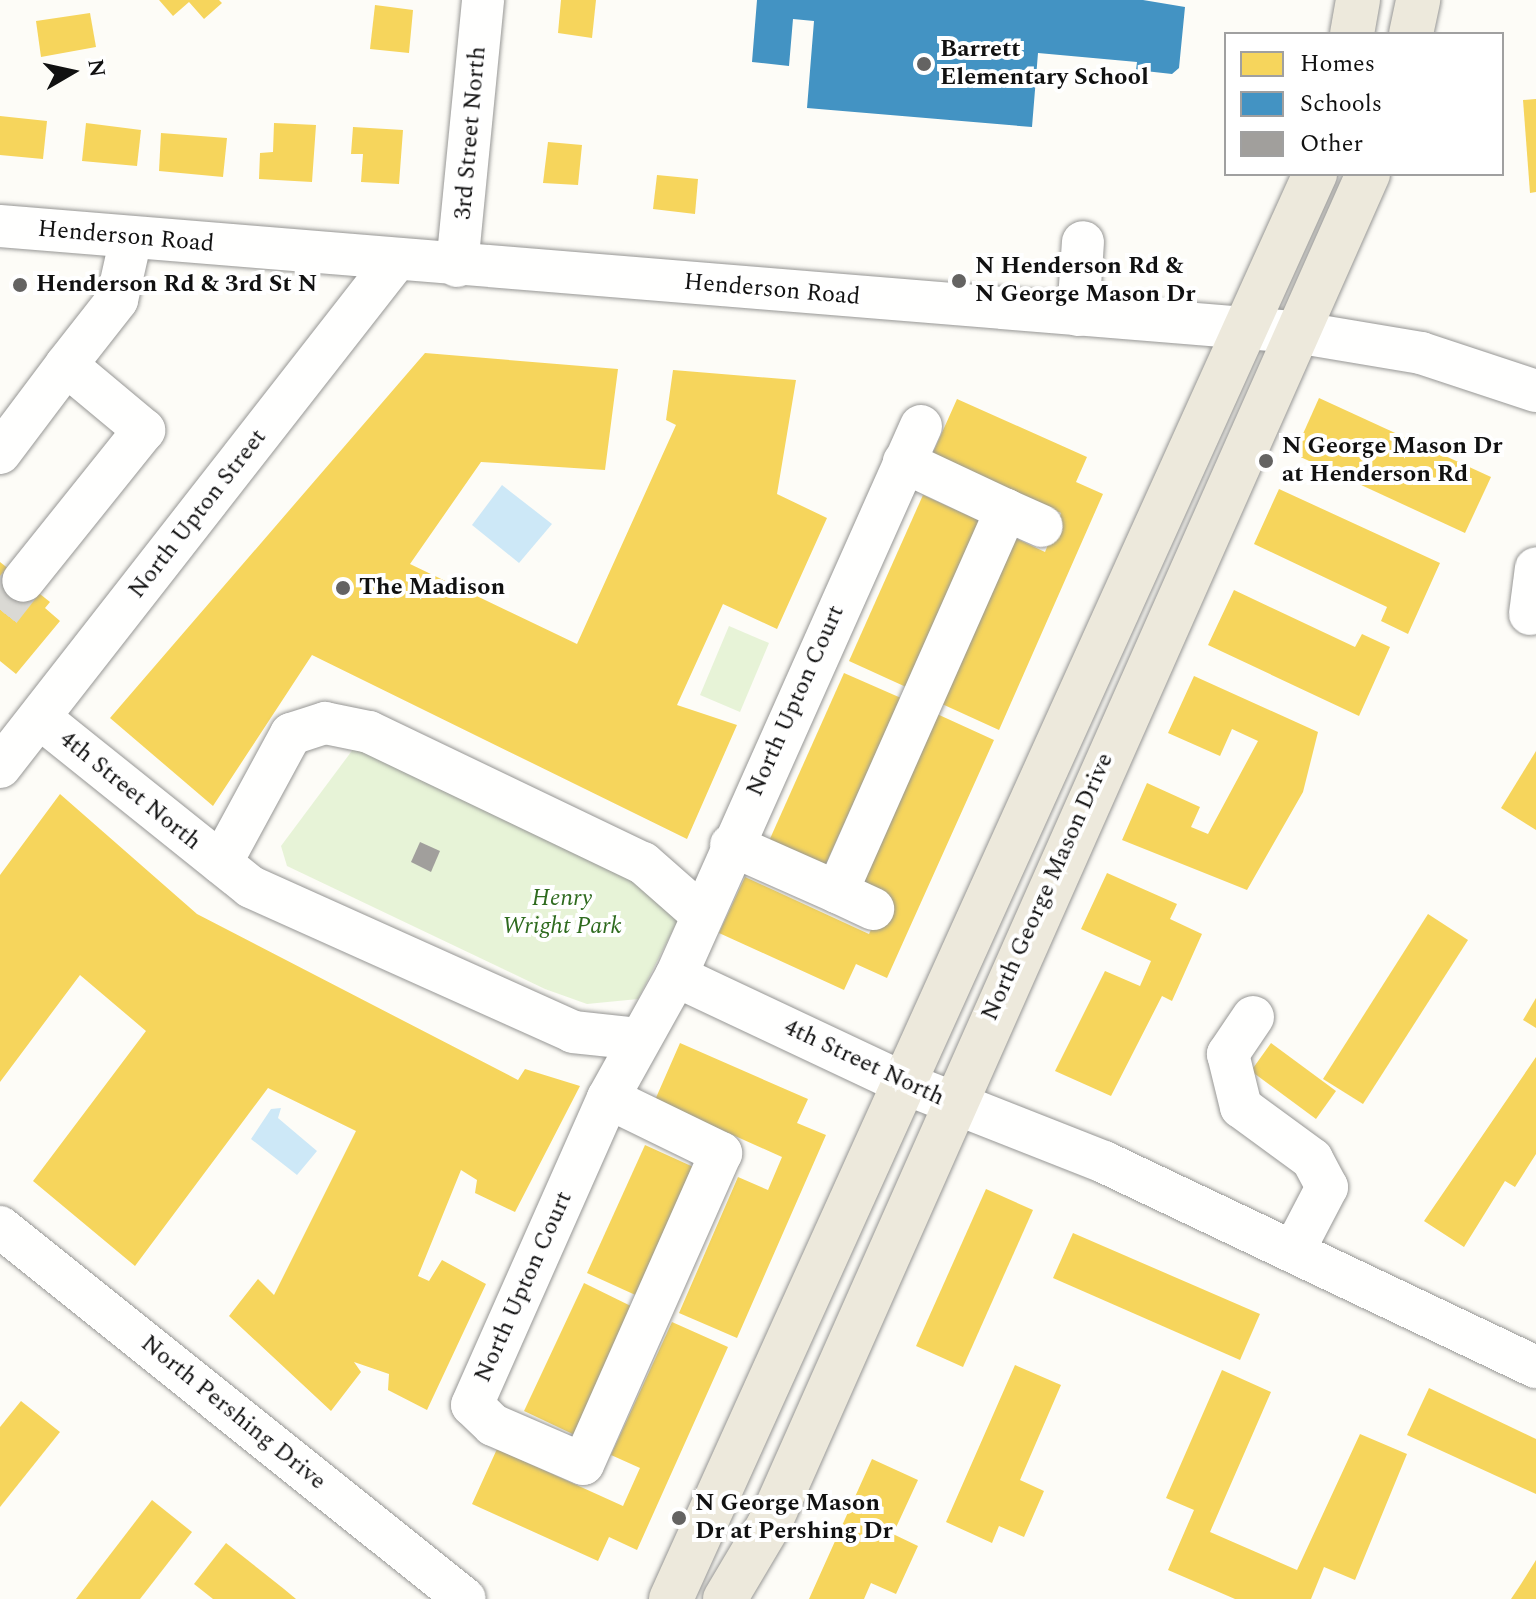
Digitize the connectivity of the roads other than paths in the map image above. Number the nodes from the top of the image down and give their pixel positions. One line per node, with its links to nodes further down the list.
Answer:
1 (483, 0): 12 (street, 3rd Street North)
2 (1358, 0): 4 (main road)
3 (1418, 0): 5 (main road)
4 (1352, 32)
5 (1411, 32)
6 (1314, 176): 14 (main road, North George Mason Drive)
7 (1367, 176): 15 (main road, North George Mason Drive)
8 (0, 226): 9 (street, Henderson Road)
9 (131, 238): 11 (street, Henderson Road); 16 (street)
10 (1083, 242): 13 (street)
11 (395, 261): 12 (street, Henderson Road); 22 (street, North Upton Street)
12 (457, 266): 13 (street, Henderson Road)
13 (1078, 315): 14 (street, Henderson Road)
14 (1246, 327): 15 (street, Henderson Road); 30 (main road, North George Mason Drive)
15 (1296, 332): 17 (street, Henderson Road); 32 (main road, North George Mason Drive)
16 (66, 365): 18 (street); 20 (street)
17 (1536, 391)
18 (0, 453)
19 (1536, 568): 21 (street)
20 (23, 581)
21 (1530, 614)
22 (40, 718): 23 (street, North Upton Street); 25 (street, 4th Street North)
23 (0, 767)
24 (731, 845): 24 (street, North Upton Court); 26 (street, North Upton Court)
25 (221, 863): 26 (street, 4th Street North); 29 (street, 4th Street North)
26 (700, 913): 27 (street, North Upton Court)
27 (676, 976): 29 (street); 30 (street, 4th Street North)
28 (1253, 1017): 34 (street)
29 (638, 1039): 31 (street, North Upton Court)
30 (906, 1084): 32 (street, 4th Street North); 37 (main road, North George Mason Drive)
31 (608, 1098): 31 (street, North Upton Court)
32 (953, 1104): 34 (street, 4th Street North); 38 (main road, North George Mason Drive)
33 (0, 1227): 36 (street, North Pershing Drive)
34 (1293, 1252): 35 (street, 4th Street North)
35 (1536, 1367)
36 (465, 1599)
37 (671, 1599)
38 (725, 1599)

